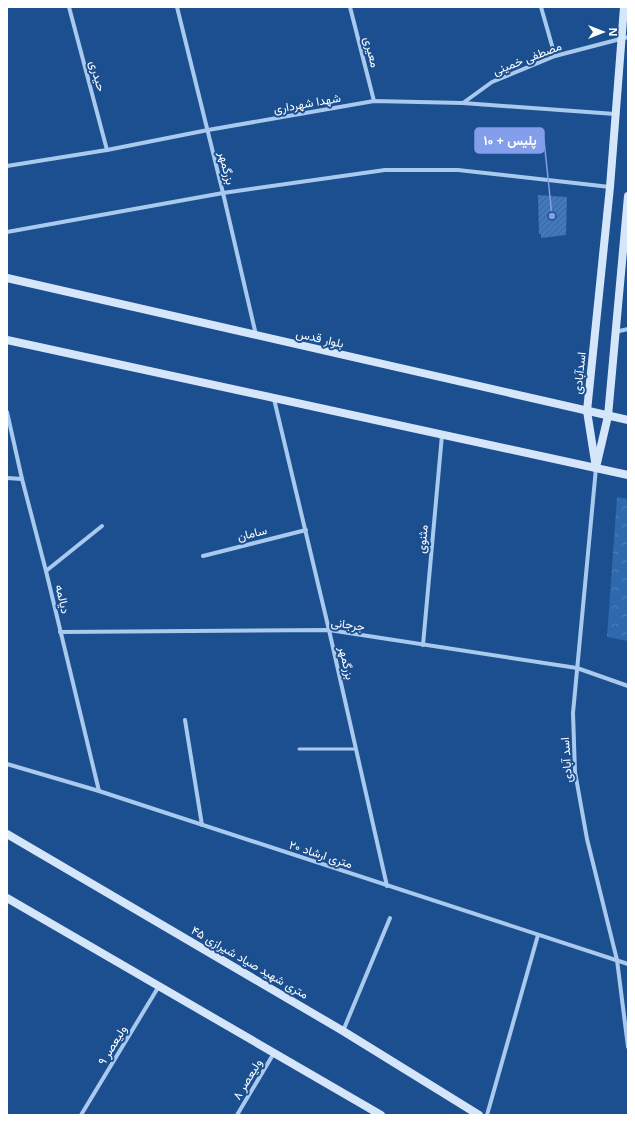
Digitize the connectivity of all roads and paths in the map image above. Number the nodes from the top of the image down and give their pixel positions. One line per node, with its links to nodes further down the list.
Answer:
1 (69, 7): 12 (street, حیدری)
2 (177, 7): 11 (street, بزرگمهر)
3 (350, 7): 8 (street, معیری)
4 (541, 7): 7 (street)
5 (624, 7): 6 (street, اسدآبادی)
6 (625, 38): 7 (street, مصطفی خمینی); 10 (street, اسدآبادی)
7 (555, 56): 9 (street, مصطفی خمینی)
8 (374, 101): 9 (street, شهدا شهرداری); 11 (street, شهدا شهرداری)
9 (463, 103): 10 (street, شهدا شهرداری)
10 (614, 114): 14 (street, اسدآبادی)
11 (208, 130): 12 (street, شهدا شهرداری); 15 (street, بزرگمهر)
12 (107, 150): 13 (street, شهدا شهرداری)
13 (7, 166)
14 (610, 187): 15 (street); 24 (street, اسدآبادی)
15 (223, 193): 17 (street); 21 (street, بزرگمهر)
16 (628, 196): 20 (street)
17 (7, 232)
18 (7, 278): 21 (street, بلوار قدس)
19 (628, 329): 20 (street)
20 (615, 332): 26 (street)
21 (256, 335): 24 (street, بلوار قدس)
22 (7, 340): 23 (street)
23 (274, 398): 28 (street); 34 (street, بزرگمهر)
24 (587, 411): 26 (street, بلوار قدس); 29 (street, اسدآبادی)
25 (7, 412): 32 (street, دیالمه)
26 (608, 416): 27 (street, بلوار قدس); 29 (street)
27 (628, 420)
28 (442, 435): 29 (street); 39 (street, مثنوی)
29 (596, 468): 30 (street); 40 (street, اسد آبادی)
30 (628, 475)
31 (7, 478): 32 (street)
32 (22, 479): 36 (street, دیالمه)
33 (102, 526): 36 (street)
34 (306, 530): 35 (street, سامان); 37 (street, بزرگمهر)
35 (203, 556)
36 (46, 571): 38 (street, دیالمه)
37 (330, 630): 38 (street, جرجانی); 39 (street, جرجانی); 43 (street, بزرگمهر)
38 (60, 632): 46 (street, دیالمه)
39 (423, 645): 40 (street, جرجانی)
40 (577, 668): 41 (street, جرجانی); 53 (street, اسد آبادی)
41 (628, 686)
42 (185, 720): 47 (street)
43 (356, 749): 44 (lane); 49 (street, بزرگمهر)
44 (299, 750)
45 (7, 764): 46 (street, ۲۰ متری ارشاد)
46 (99, 791): 47 (street, ۲۰ متری ارشاد)
47 (202, 825): 49 (street, ۲۰ متری ارشاد)
48 (7, 834): 56 (street, ۴۵ متری شهید صیاد شیرازی)
49 (387, 886): 52 (street, ۲۰ متری ارشاد)
50 (7, 898): 55 (street)
51 (390, 918): 56 (street)
52 (538, 935): 53 (street, ۲۰ متری ارشاد); 63 (street)
53 (617, 960): 54 (street, ۲۰ متری ارشاد); 57 (street, اسد آبادی)
54 (628, 964)
55 (159, 985): 58 (street); 59 (street, ولیعصر ۹)
56 (344, 1031): 62 (street, ۴۵ متری شهید صیاد شیرازی)
57 (628, 1047)
58 (275, 1053): 60 (street, ولیعصر ۸); 61 (street)
59 (81, 1115)
60 (237, 1115)
61 (381, 1115)
62 (479, 1115)
63 (487, 1115)

